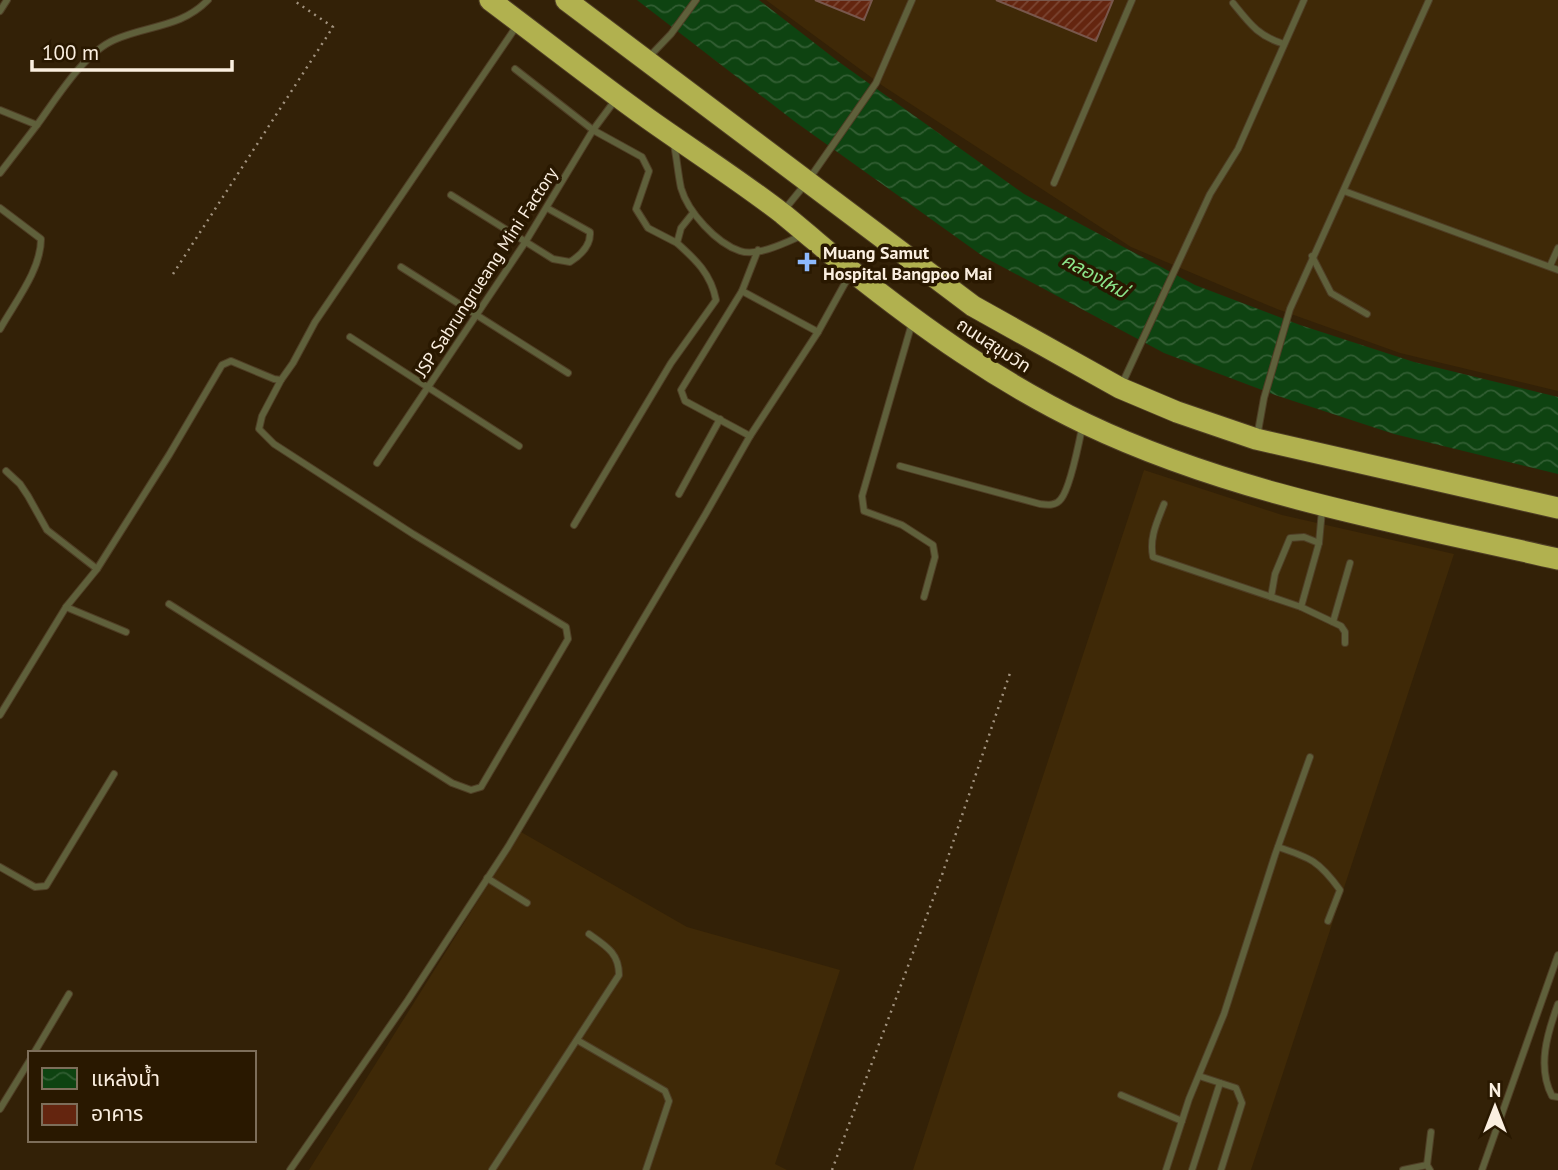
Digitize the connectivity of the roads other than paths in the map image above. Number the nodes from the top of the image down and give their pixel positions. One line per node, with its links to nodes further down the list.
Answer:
1 (7, 0): 11 (lane)
2 (208, 0): 18 (lane)
3 (490, 0): 12 (highway, ถนนสุขุมวิท)
4 (566, 0): 14 (highway, ถนนสุขุมวิท)
5 (696, 0): 14 (lane)
6 (912, 0): 22 (lane)
7 (1132, 0): 23 (lane)
8 (1304, 0): 13 (lane)
9 (1429, 0): 24 (lane)
10 (1233, 3): 13 (lane)
11 (0, 11)
12 (520, 22): 16 (highway, ถนนสุขุมวิท); 48 (lane)
13 (1284, 44): 50 (lane)
14 (646, 60): 22 (highway, ถนนสุขุมวิท)
15 (515, 69): 19 (lane)
16 (618, 96): 19 (lane, JSP Sabrungrueang Mini Factory); 20 (highway, ถนนสุขุมวิท)
17 (0, 110): 18 (lane)
18 (37, 125): 21 (lane)
19 (593, 130): 27 (lane, JSP Sabrungrueang Mini Factory); 32 (lane)
20 (672, 136): 28 (lane); 29 (highway, ถนนสุขุมวิท)
21 (0, 173)
22 (807, 182): 29 (lane); 50 (highway, ถนนสุขุมวิท)
23 (1054, 183)
24 (1344, 191): 35 (lane); 36 (lane)
25 (451, 195): 31 (lane)
26 (0, 208): 44 (lane)
27 (547, 208): 31 (lane, JSP Sabrungrueang Mini Factory); 31 (lane)
28 (693, 213): 32 (lane); 34 (lane)
29 (782, 213): 30 (highway, ถนนสุขุมวิท)
30 (807, 234): 34 (lane); 39 (highway, ถนนสุขุมวิท)
31 (526, 241): 42 (lane, JSP Sabrungrueang Mini Factory)
32 (677, 243): 63 (lane)
33 (1558, 248): 36 (lane)
34 (758, 250): 40 (lane)
35 (1312, 256): 41 (lane); 54 (lane)
36 (1550, 266): 38 (lane)
37 (401, 267): 42 (lane)
38 (1558, 270)
39 (852, 271): 43 (highway, ถนนสุขุมวิท); 45 (lane)
40 (743, 291): 45 (lane); 51 (lane)
41 (1367, 314)
42 (476, 316): 47 (lane); 49 (lane, JSP Sabrungrueang Mini Factory)
43 (914, 318): 52 (highway, ถนนสุขุมวิท); 68 (lane)
44 (0, 328)
45 (818, 332): 53 (lane)
46 (350, 337): 49 (lane)
47 (568, 373)
48 (281, 380): 67 (lane); 70 (lane)
49 (428, 387): 55 (lane); 56 (lane, JSP Sabrungrueang Mini Factory)
50 (1120, 388): 54 (highway, ถนนสุขุมวิท)
51 (720, 419): 53 (lane); 59 (lane)
52 (1083, 422): 57 (lane); 61 (highway, ถนนสุขุมวิท)
53 (750, 436): 81 (lane)
54 (1256, 439): 62 (highway, ถนนสุขุมวิท)
55 (519, 446)
56 (377, 463)
57 (900, 466)
58 (6, 471): 67 (lane)
59 (679, 495)
60 (1164, 504): 69 (lane)
61 (1323, 505): 64 (lane); 65 (highway, ถนนสุขุมวิท)
62 (1558, 508)
63 (574, 525)
64 (1319, 543): 69 (lane); 72 (lane)
65 (1558, 559)
66 (1350, 563): 73 (lane)
67 (97, 569): 71 (lane)
68 (924, 597)
69 (1271, 597): 72 (lane)
70 (169, 604)
71 (66, 607): 74 (lane); 76 (lane)
72 (1301, 607): 73 (lane)
73 (1333, 622): 75 (lane)
74 (126, 632)
75 (1345, 643)
76 (0, 715)
77 (1310, 757): 79 (lane)
78 (114, 774): 80 (lane)
79 (1278, 846): 83 (lane); 91 (lane)
80 (0, 867)
81 (487, 878): 82 (lane); 99 (lane)
82 (527, 903)
83 (1328, 922)
84 (589, 934): 88 (lane)
85 (1558, 956): 106 (lane)
86 (69, 994): 89 (lane)
87 (1558, 1004): 94 (lane)
88 (578, 1040): 100 (lane); 101 (lane)
89 (35, 1051)
90 (28, 1063): 95 (lane)
91 (1199, 1076): 92 (lane); 96 (lane)
92 (1220, 1083): 103 (lane); 104 (lane)
93 (1121, 1094): 96 (lane)
94 (1558, 1097)
95 (0, 1110)
96 (1182, 1121): 102 (lane)
97 (1431, 1132): 98 (lane)
98 (1428, 1168): 105 (lane)
99 (290, 1170)
100 (492, 1170)
101 (646, 1170)
102 (1166, 1170)
103 (1192, 1170)
104 (1221, 1170)
105 (1403, 1170)
106 (1482, 1170)

